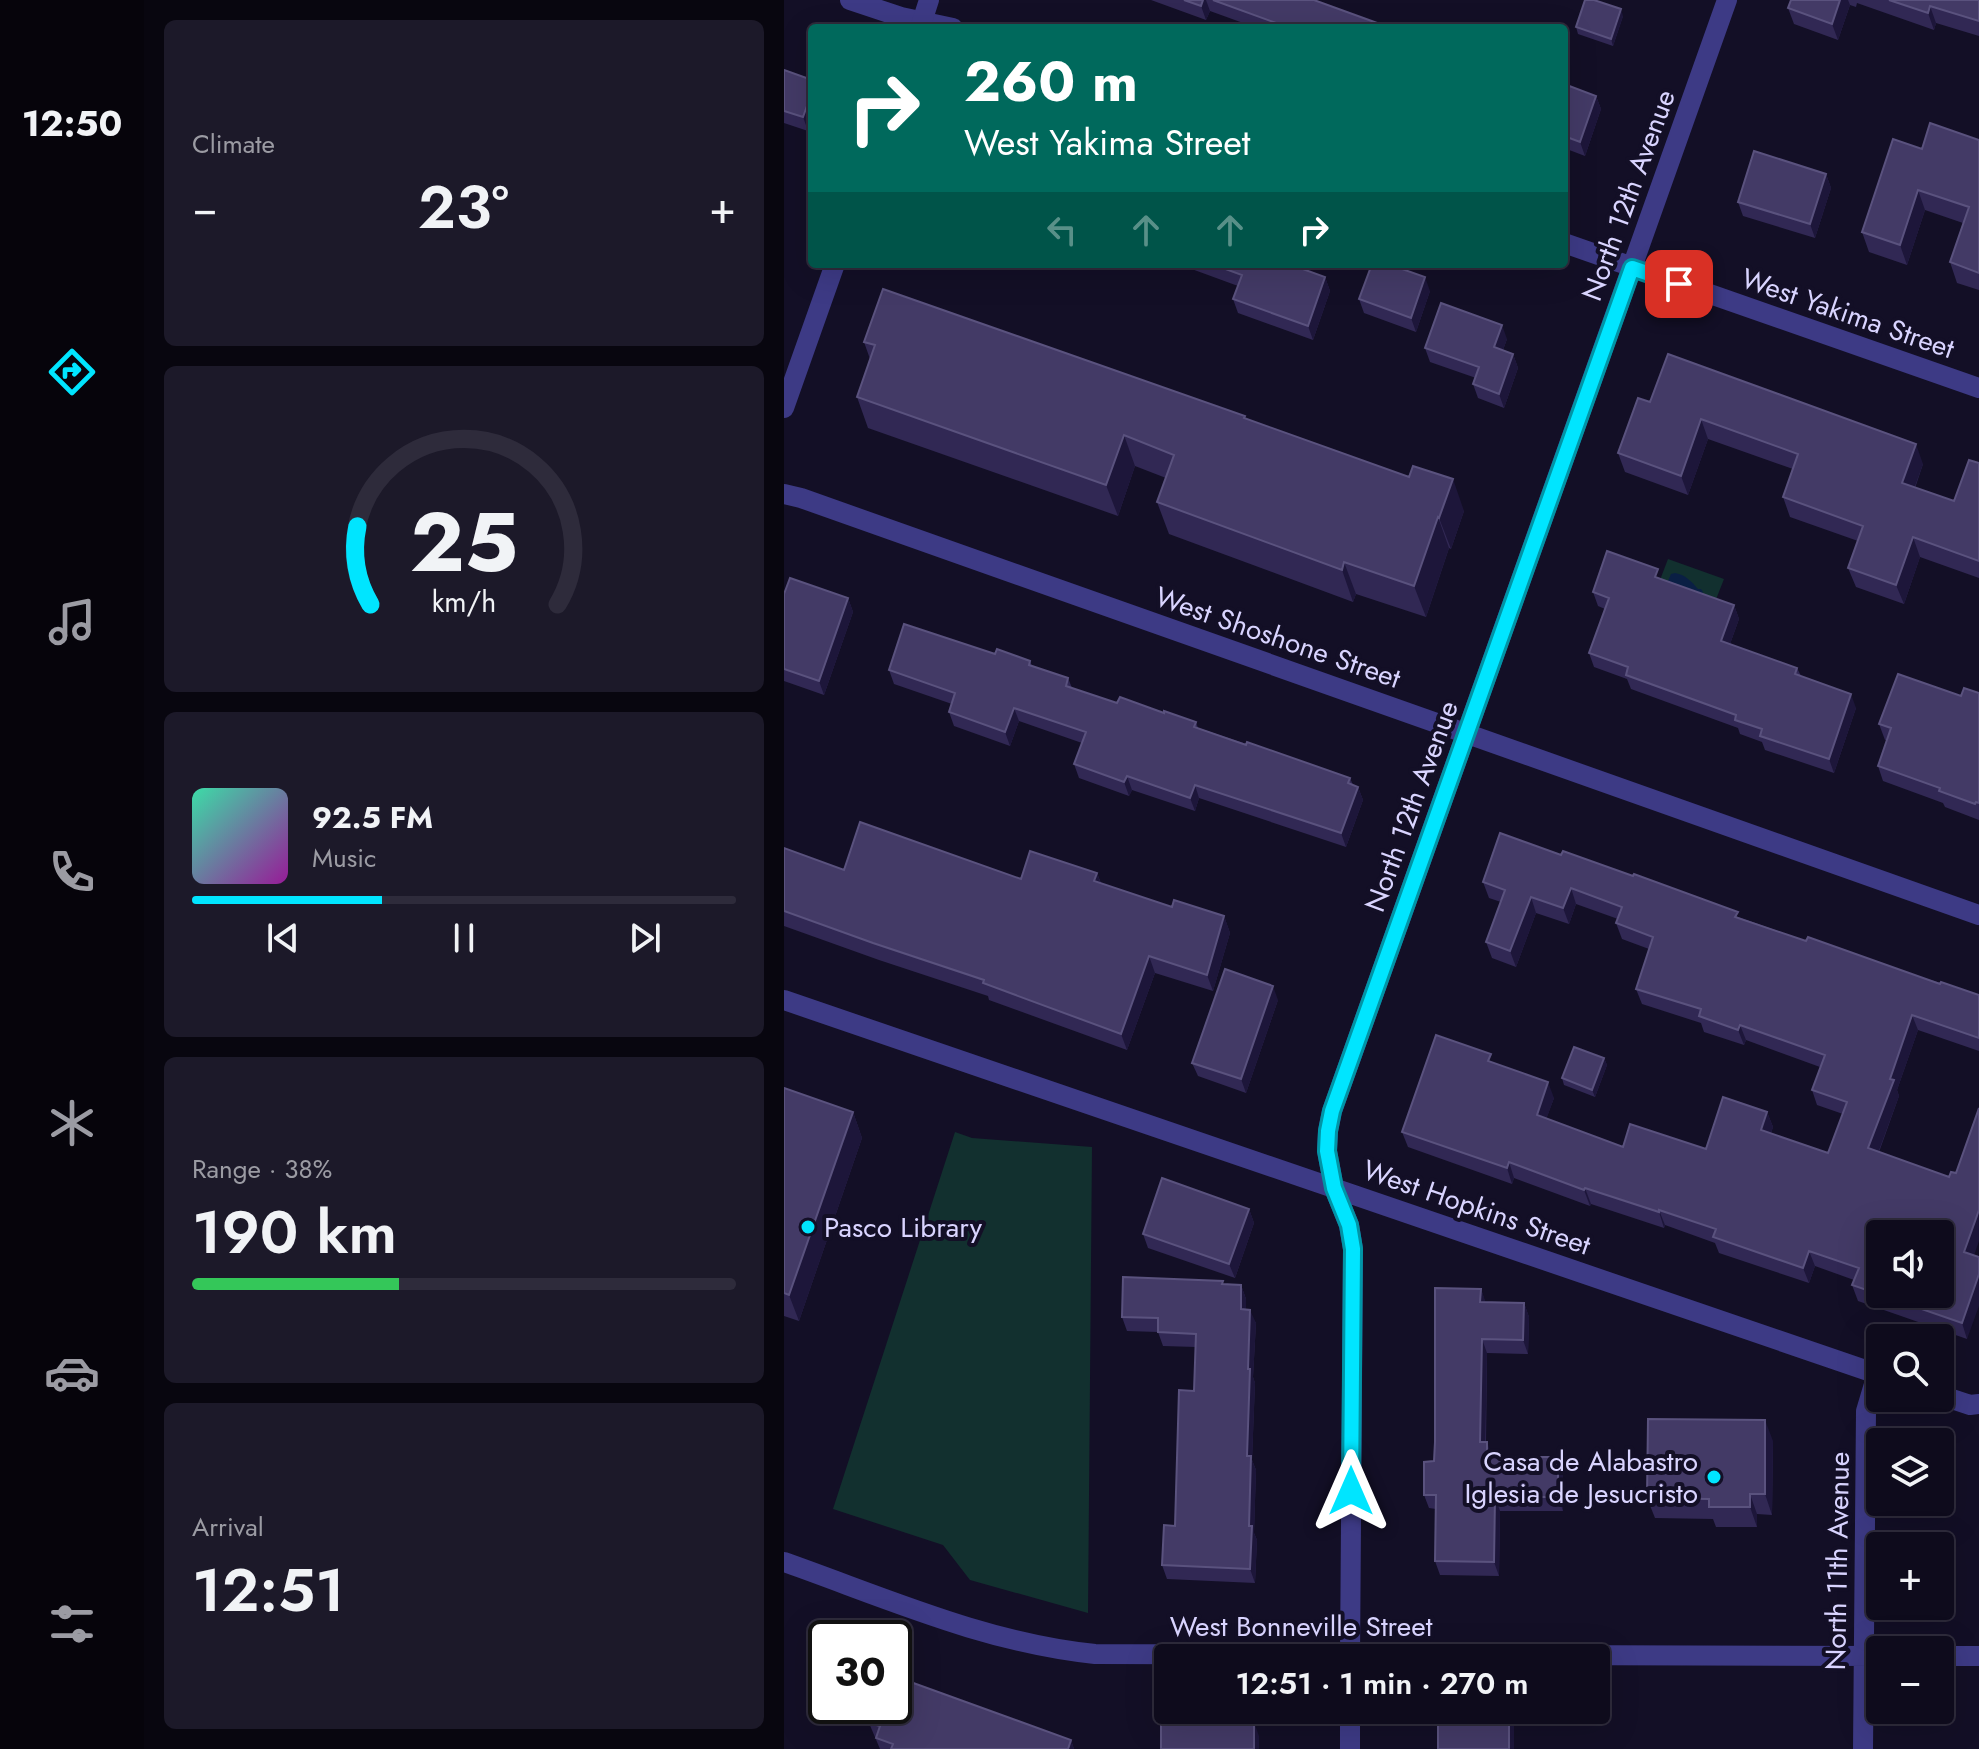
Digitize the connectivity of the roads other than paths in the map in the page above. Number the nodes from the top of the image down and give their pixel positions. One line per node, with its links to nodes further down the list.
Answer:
1 (850, 0): 4 (street)
2 (929, 0): 5 (street)
3 (1727, 0): 8 (street, North 12th Avenue)
4 (918, 24)
5 (921, 24)
6 (1568, 244): 8 (street, West Yakima Street)
7 (834, 268): 10 (street)
8 (1632, 268): 9 (street, West Yakima Street); 12 (street, North 12th Avenue)
9 (1979, 388)
10 (784, 408)
11 (784, 494): 12 (street, West Shoshone Street)
12 (1466, 734): 13 (street, West Shoshone Street); 15 (street, North 12th Avenue)
13 (1979, 915)
14 (784, 1000): 15 (street, West Hopkins Street)
15 (1334, 1188): 16 (street, West Hopkins Street); 22 (street, North 12th Avenue)
16 (1866, 1371)
17 (1954, 1400): 18 (street)
18 (1979, 1404)
19 (1866, 1412): 21 (street, North 11th Avenue)
20 (784, 1562): 23 (street, West Bonneville Street)
21 (1872, 1636)
22 (1350, 1644)
23 (1154, 1654)
24 (1610, 1656): 25 (street, West Bonneville Street)
25 (1866, 1656)
26 (1954, 1656): 27 (street)
27 (1979, 1656)
28 (1866, 1718): 31 (street, North 11th Avenue)
29 (1350, 1724): 30 (street)
30 (1350, 1749)
31 (1863, 1749)

